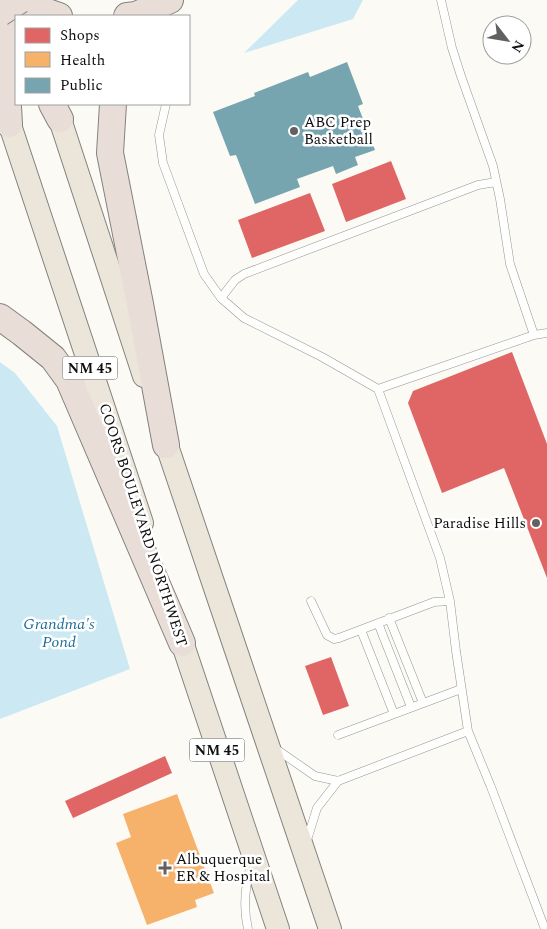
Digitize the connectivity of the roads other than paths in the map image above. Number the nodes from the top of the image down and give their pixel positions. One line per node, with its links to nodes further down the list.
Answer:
1 (170, 0): 6 (highway)
2 (181, 0): 7 (highway)
3 (441, 0): 14 (lane)
4 (19, 3): 5 (highway); 8 (highway, bridge)
5 (56, 15)
6 (136, 15)
7 (165, 15)
8 (5, 28): 13 (highway)
9 (0, 92): 13 (main road, COORS BOULEVARD NORTHWEST / NM 45)
10 (113, 105): 20 (highway)
11 (166, 105): 15 (lane)
12 (56, 109): 20 (main road, NM 45)
13 (9, 124): 26 (main road, COORS BOULEVARD NORTHWEST / NM 45)
14 (496, 182): 15 (lane); 18 (lane)
15 (221, 298): 19 (lane)
16 (0, 318): 26 (highway)
17 (547, 332): 18 (lane)
18 (534, 335): 19 (lane)
19 (378, 389): 22 (lane)
20 (166, 445): 33 (main road, NM 45)
21 (311, 601): 25 (lane)
22 (450, 601): 23 (lane); 27 (lane)
23 (389, 618): 24 (lane); 28 (lane)
24 (378, 623): 25 (lane); 29 (lane)
25 (361, 630): 30 (lane)
26 (182, 643): 36 (main road, COORS BOULEVARD NORTHWEST / NM 45)
27 (461, 689): 28 (lane); 31 (lane)
28 (423, 703): 29 (lane)
29 (411, 707): 30 (lane)
30 (394, 714): 32 (lane)
31 (468, 731): 34 (lane); 42 (lane)
32 (338, 735)
33 (266, 742): 34 (lane); 35 (main road, NM 45)
34 (338, 781): 35 (lane)
35 (303, 852): 41 (main road, NM 45)
36 (253, 856): 37 (main road, COORS BOULEVARD NORTHWEST / NM 45); 38 (lane)
37 (267, 898): 39 (main road, COORS BOULEVARD NORTHWEST / NM 45); 40 (main road)
38 (248, 929)
39 (278, 929)
40 (293, 929)
41 (330, 929)
42 (545, 929)

